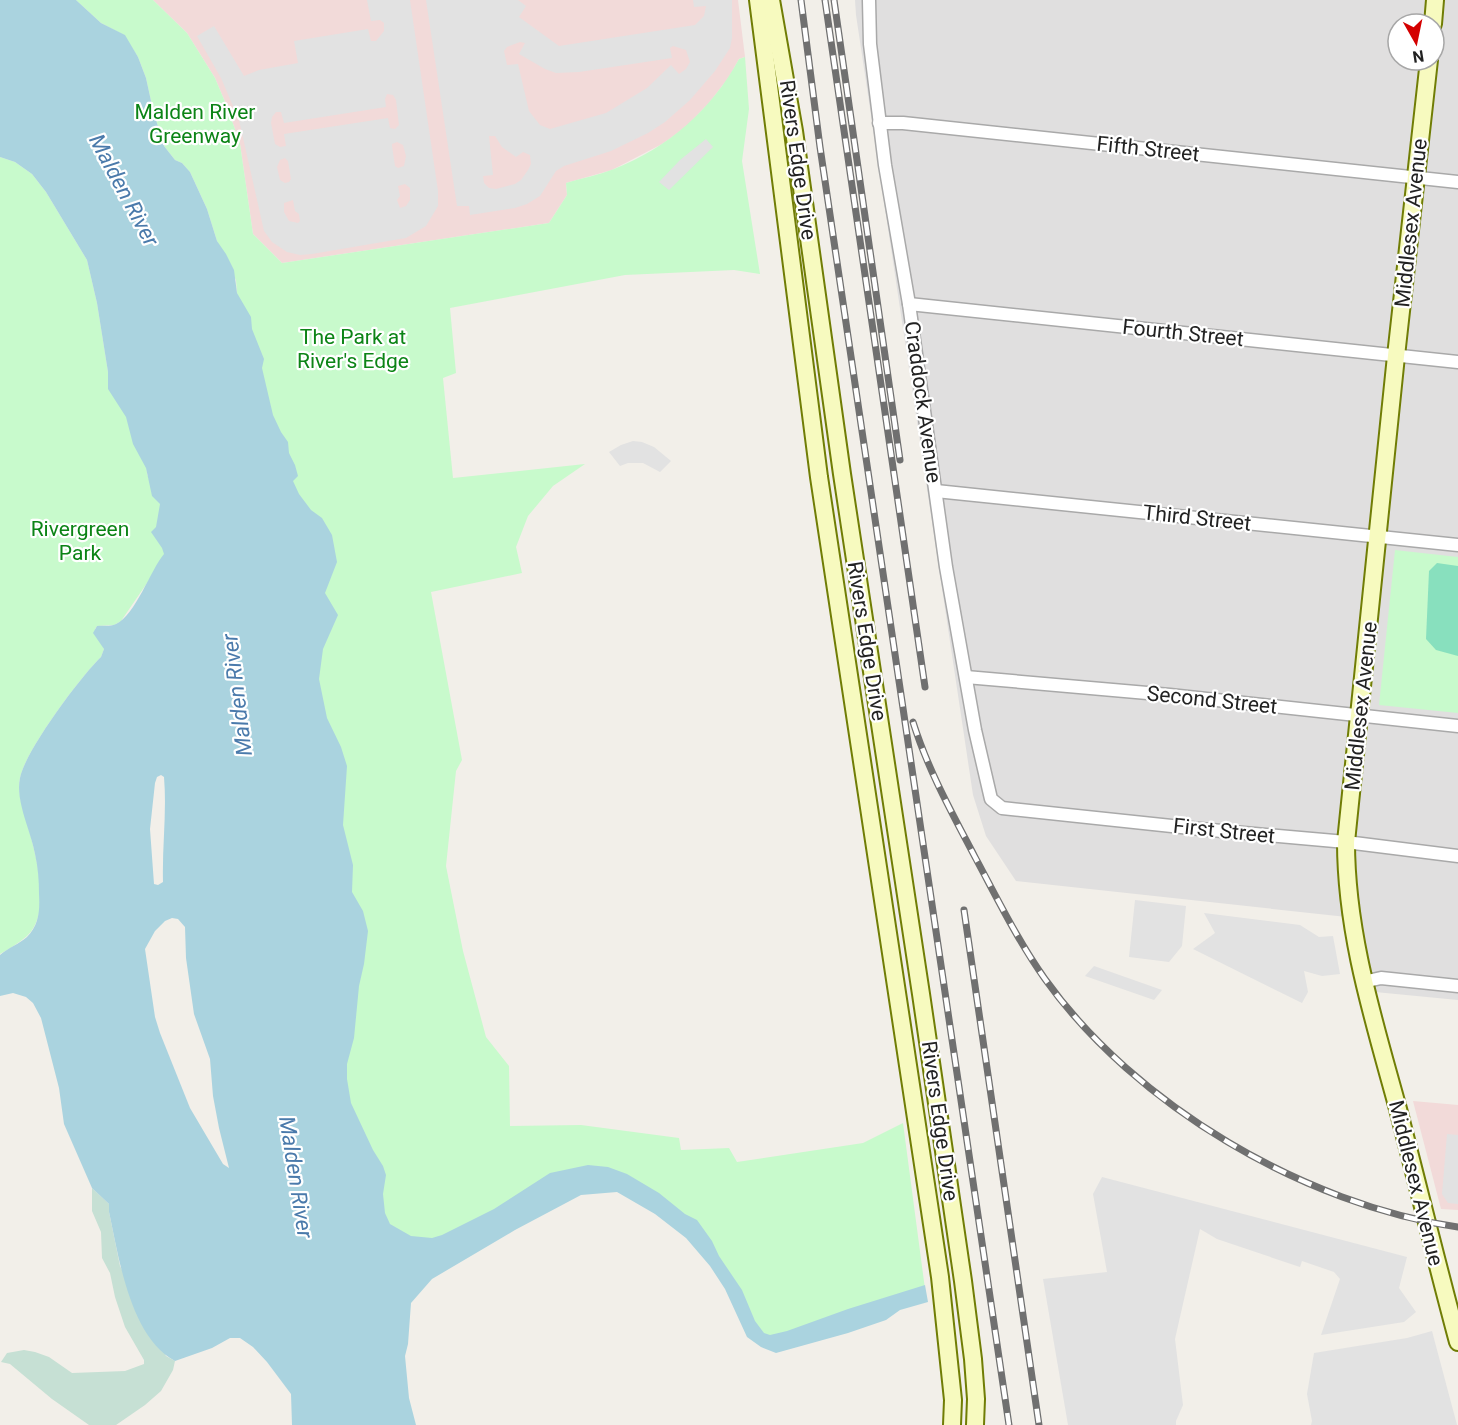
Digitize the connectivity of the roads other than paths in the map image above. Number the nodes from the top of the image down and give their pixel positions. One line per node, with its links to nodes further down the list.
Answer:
1 (758, 0): 23 (main road, Rivers Edge Drive)
2 (771, 0): 24 (main road, Rivers Edge Drive)
3 (869, 0): 5 (street, Craddock Avenue)
4 (1428, 72): 6 (main road, Middlesex Avenue)
5 (879, 123): 6 (street, Fifth Street); 8 (street, Craddock Avenue)
6 (1416, 178): 7 (street, Fifth Street); 9 (main road, Middlesex Avenue)
7 (1458, 182)
8 (909, 304): 9 (street, Fourth Street); 11 (street, Craddock Avenue)
9 (1396, 356): 10 (street, Fourth Street); 12 (main road, Middlesex Avenue)
10 (1458, 362)
11 (936, 491): 12 (street, Third Street); 14 (street, Craddock Avenue)
12 (1378, 536): 13 (street, Third Street); 15 (main road, Middlesex Avenue)
13 (1458, 545)
14 (966, 677): 15 (street, Second Street); 17 (street, Craddock Avenue)
15 (1360, 715): 16 (street, Second Street); 18 (main road, Middlesex Avenue)
16 (1458, 726)
17 (993, 801): 18 (street, First Street)
18 (1346, 842): 19 (street, First Street); 20 (main road, Middlesex Avenue)
19 (1458, 856)
20 (1363, 982): 21 (street); 22 (main road, Middlesex Avenue)
21 (1458, 986)
22 (1458, 1342)
23 (952, 1425)
24 (975, 1425)

